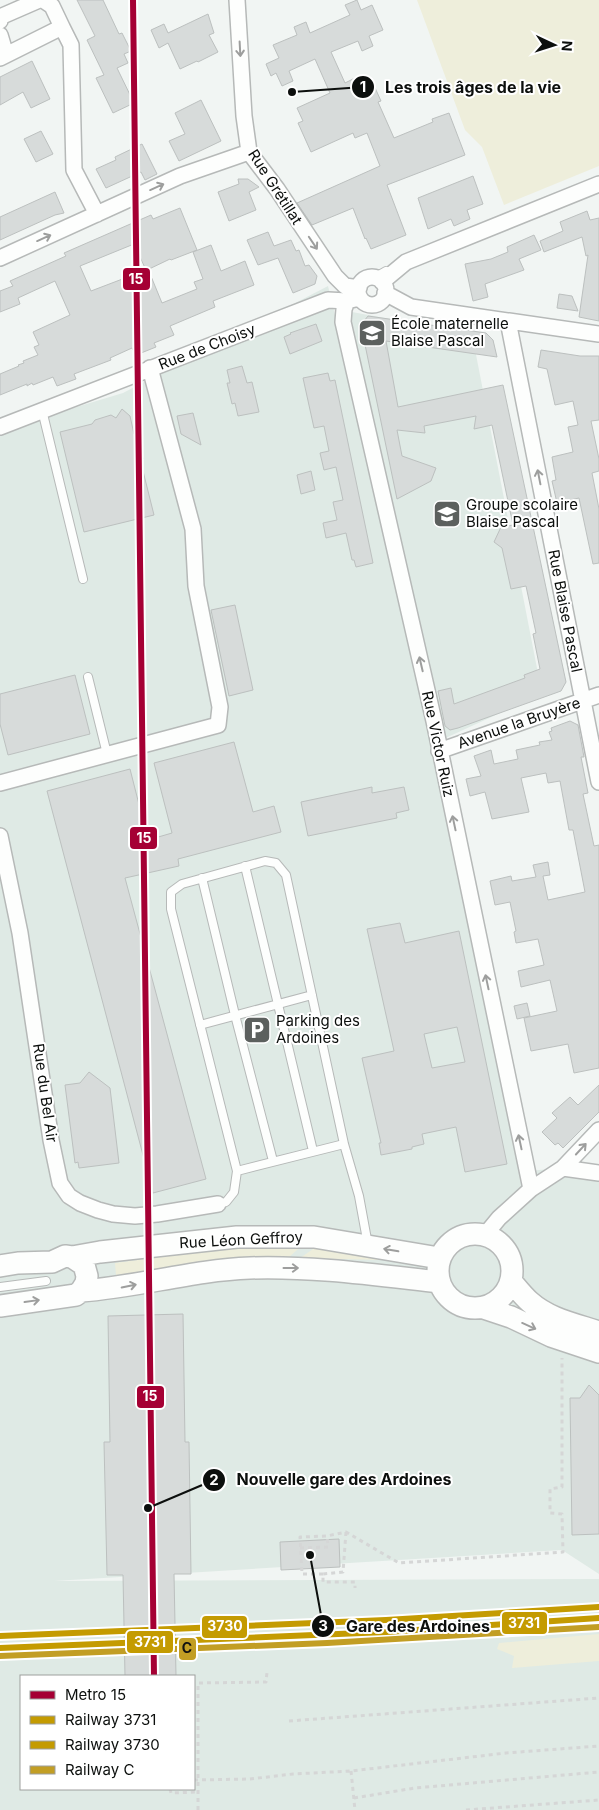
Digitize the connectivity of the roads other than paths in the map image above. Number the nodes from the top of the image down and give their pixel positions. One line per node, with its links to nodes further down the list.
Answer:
1 (39, 0): 4 (street)
2 (43, 0): 5 (street)
3 (237, 0): 8 (street, Rue Grétillat, one-way to 8)
4 (0, 21)
5 (62, 27): 7 (street); 10 (street)
6 (0, 34): 7 (street)
7 (3, 56)
8 (249, 152): 10 (street, one-way to 8); 13 (street, Rue Grétillat, one-way to 13)
9 (599, 184): 12 (street)
10 (97, 214): 11 (street, one-way to 10)
11 (0, 258)
12 (381, 288): 13 (street); 13 (street); 14 (street)
13 (355, 296): 16 (street, Rue de Choisy); 23 (street, Rue Victor Ruiz, one-way to 13)
14 (508, 321): 15 (street); 22 (street, Rue Blaise Pascal, one-way to 14)
15 (599, 334)
16 (150, 368): 17 (street, Rue de Choisy); 24 (street)
17 (42, 410): 18 (street, Rue de Choisy); 19 (lane)
18 (0, 427)
19 (83, 579)
20 (88, 677): 24 (lane)
21 (599, 694): 22 (street, Avenue la Bruyère)
22 (582, 701): 23 (street, Avenue la Bruyère); 25 (street, Rue Blaise Pascal)
23 (439, 751): 41 (street, Rue Victor Ruiz, one-way to 23)
24 (107, 754): 26 (street)
25 (599, 782)
26 (0, 783)
27 (0, 836): 42 (street, Rue du Bel Air)
28 (245, 866): 29 (lane); 30 (lane); 31 (lane)
29 (202, 878): 32 (lane); 33 (lane)
30 (312, 995): 31 (lane); 35 (lane)
31 (278, 1003): 32 (lane); 36 (lane)
32 (235, 1015): 33 (lane); 37 (lane)
33 (200, 1025): 39 (lane)
34 (599, 1130): 38 (street, one-way to 34)
35 (344, 1144): 36 (lane); 44 (lane)
36 (313, 1151): 37 (lane)
37 (273, 1161): 39 (lane)
38 (563, 1168): 40 (street); 41 (street)
39 (237, 1171): 42 (lane)
40 (599, 1173)
41 (531, 1189): 43 (street)
42 (218, 1204)
43 (485, 1235): 45 (street); 48 (street)
44 (368, 1246): 45 (street, Rue Léon Geffroy, one-way to 44); 47 (street, Rue Léon Geffroy)
45 (439, 1258): 49 (street)
46 (0, 1266): 47 (street, Rue Léon Geffroy)
47 (57, 1267): 50 (lane); 51 (street)
48 (511, 1281): 53 (street); 54 (street)
49 (438, 1282): 51 (street, Rue Léon Geffroy, one-way to 49); 53 (street)
50 (0, 1287)
51 (72, 1294): 52 (street, Rue Léon Geffroy, one-way to 51)
52 (0, 1306)
53 (484, 1308): 55 (street, one-way to 55)
54 (599, 1332)
55 (599, 1352)

